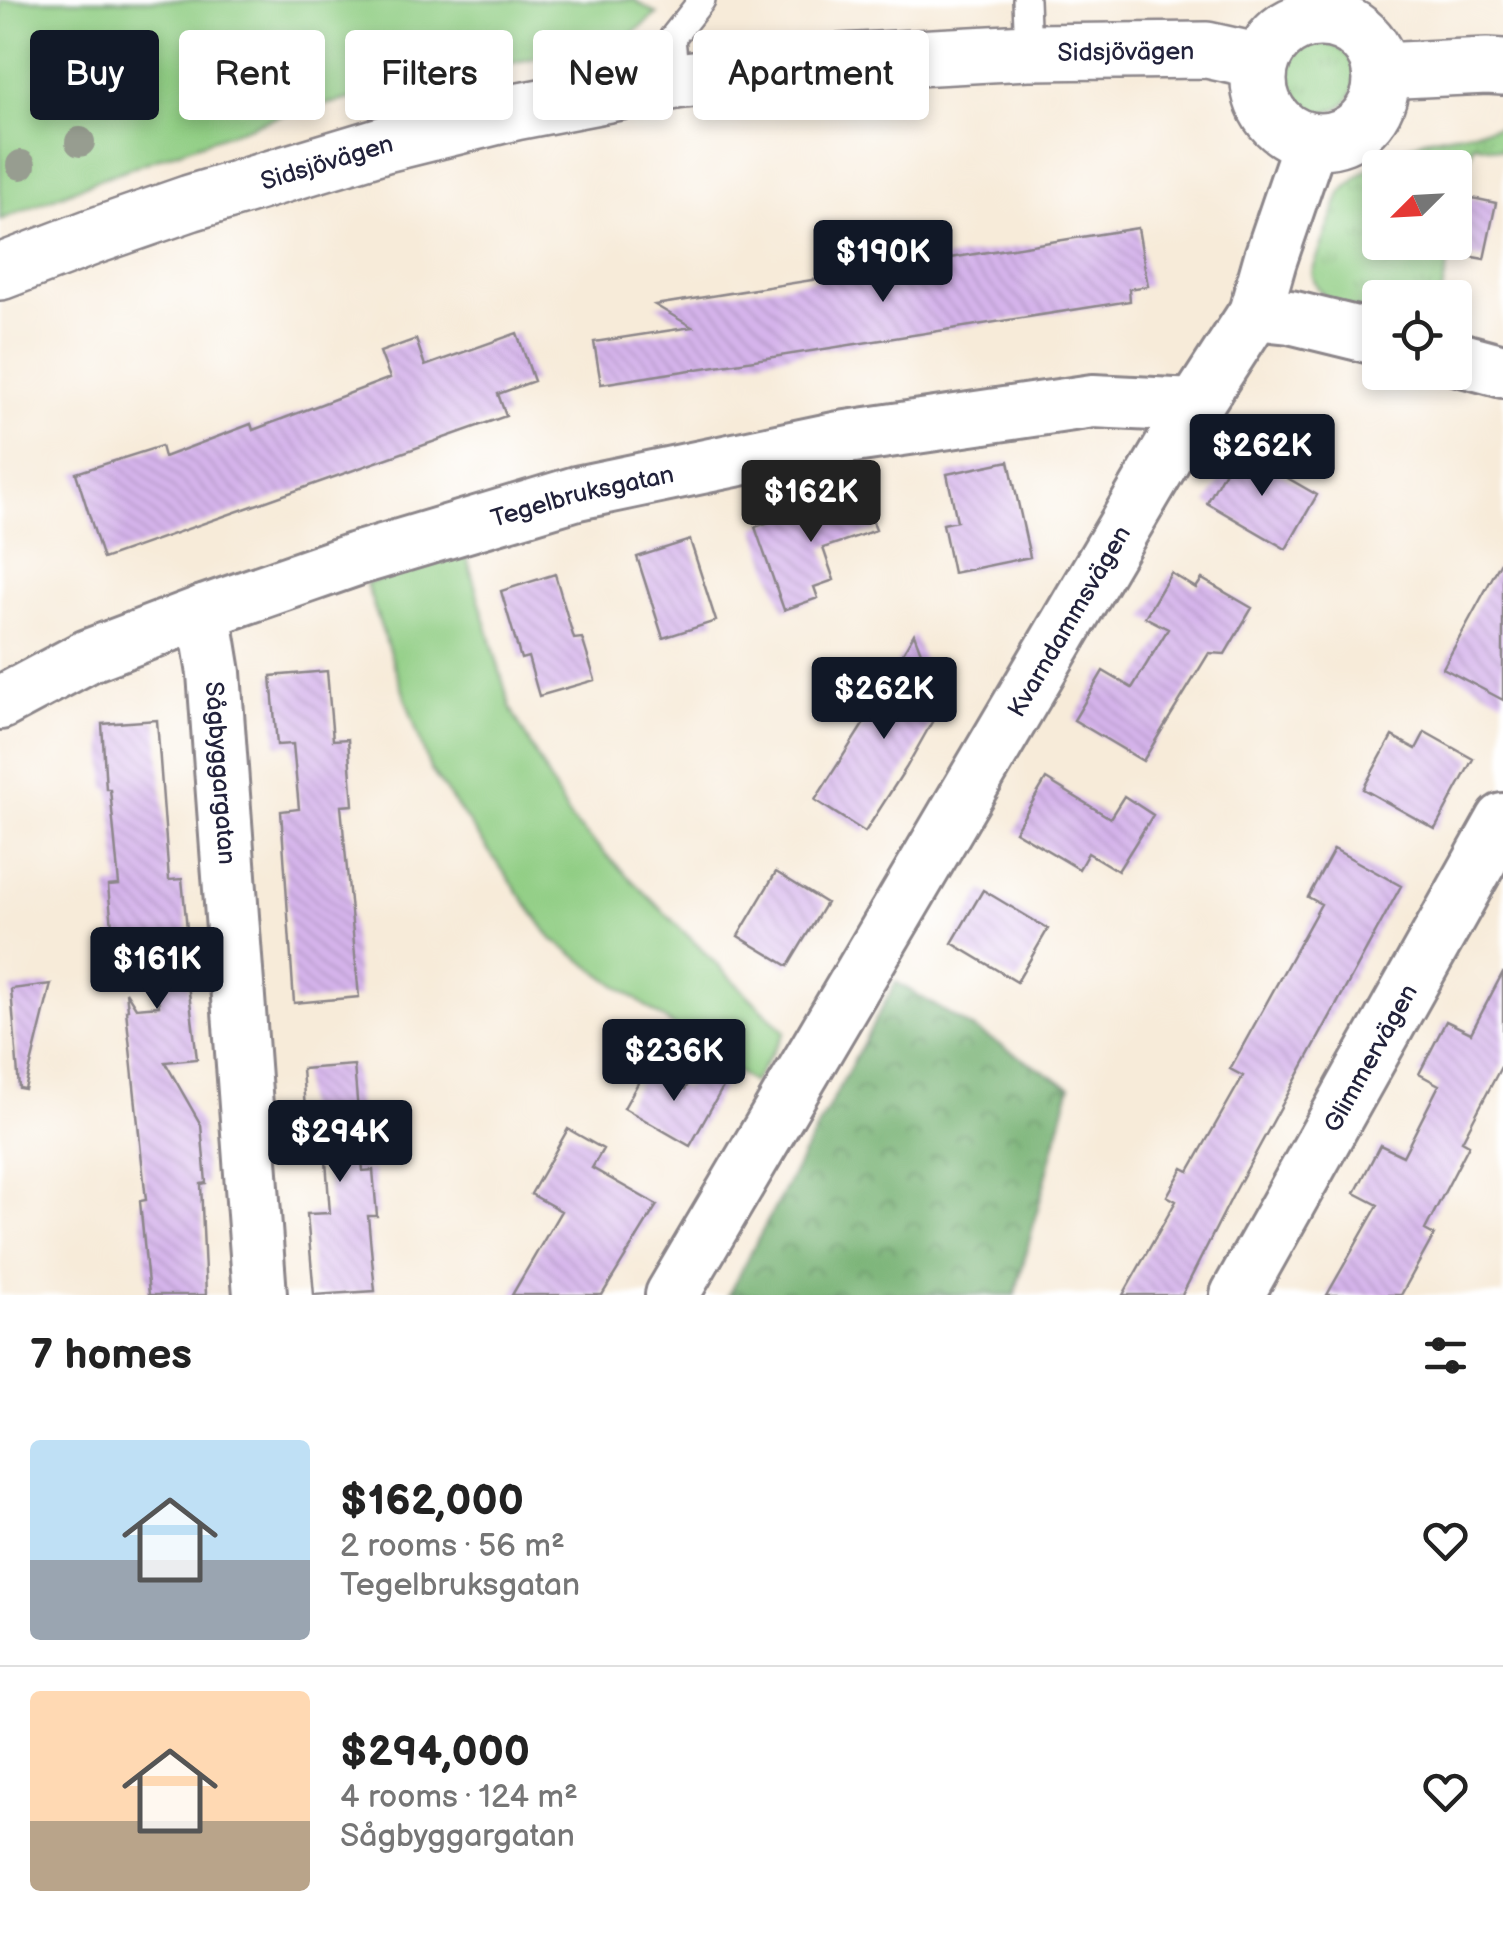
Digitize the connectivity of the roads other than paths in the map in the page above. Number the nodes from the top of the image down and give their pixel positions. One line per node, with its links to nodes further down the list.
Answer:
1 (702, 0): 6 (lane)
2 (1026, 13): 3 (main road, Sidsjövägen); 6 (main road, Sidsjövägen)
3 (1261, 62): 5 (main road); 7 (main road)
4 (1503, 68): 5 (main road)
5 (1380, 70): 7 (main road)
6 (676, 81): 8 (main road, Sidsjövägen)
7 (1310, 140): 9 (street, Kvarndammsvägen)
8 (0, 272)
9 (1255, 313): 10 (street); 13 (street, Kvarndammsvägen)
10 (1362, 335)
11 (1472, 362): 12 (street)
12 (1503, 370)
13 (1194, 406): 14 (street, Tegelbruksgatan); 18 (street, Kvarndammsvägen)
14 (204, 612): 15 (street, Tegelbruksgatan); 17 (street, Sågbyggargatan)
15 (0, 703)
16 (1503, 820): 19 (street, Glimmervägen)
17 (260, 1295)
18 (672, 1295)
19 (1238, 1295)

